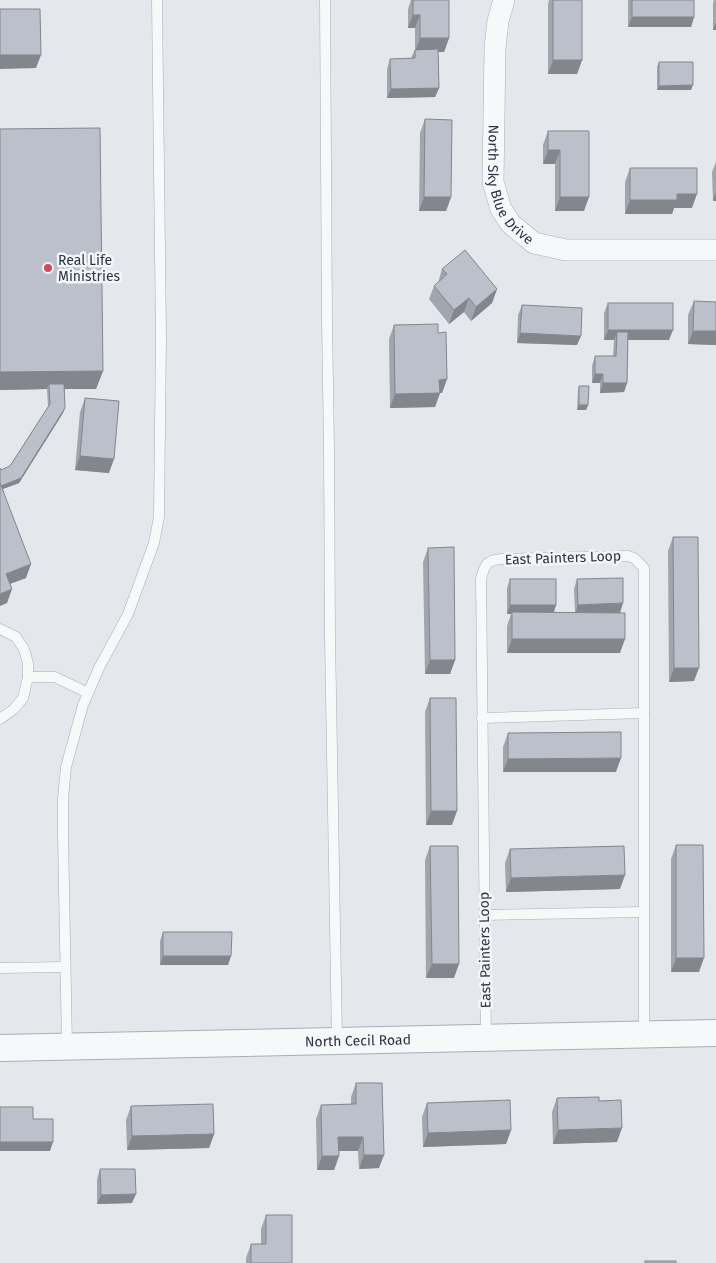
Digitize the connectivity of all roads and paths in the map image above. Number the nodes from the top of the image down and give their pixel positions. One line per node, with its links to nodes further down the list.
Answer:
1 (156, 0): 7 (lane)
2 (325, 0): 18 (lane)
3 (504, 0): 4 (street, North Sky Blue Drive)
4 (716, 250)
5 (0, 629): 6 (lane)
6 (28, 678): 7 (lane); 10 (lane)
7 (88, 693): 13 (lane)
8 (644, 713): 9 (lane); 9 (lane, East Painters Loop); 11 (lane, East Painters Loop)
9 (482, 718): 12 (lane, East Painters Loop)
10 (0, 719)
11 (644, 912): 12 (lane); 16 (lane, East Painters Loop)
12 (485, 915): 17 (lane, East Painters Loop)
13 (64, 967): 14 (lane); 19 (lane)
14 (0, 968)
15 (716, 1032): 16 (street, North Cecil Road)
16 (644, 1034): 17 (street, North Cecil Road)
17 (486, 1037): 18 (street, North Cecil Road)
18 (337, 1041): 19 (street, North Cecil Road)
19 (66, 1046): 20 (street, North Cecil Road)
20 (0, 1048)

